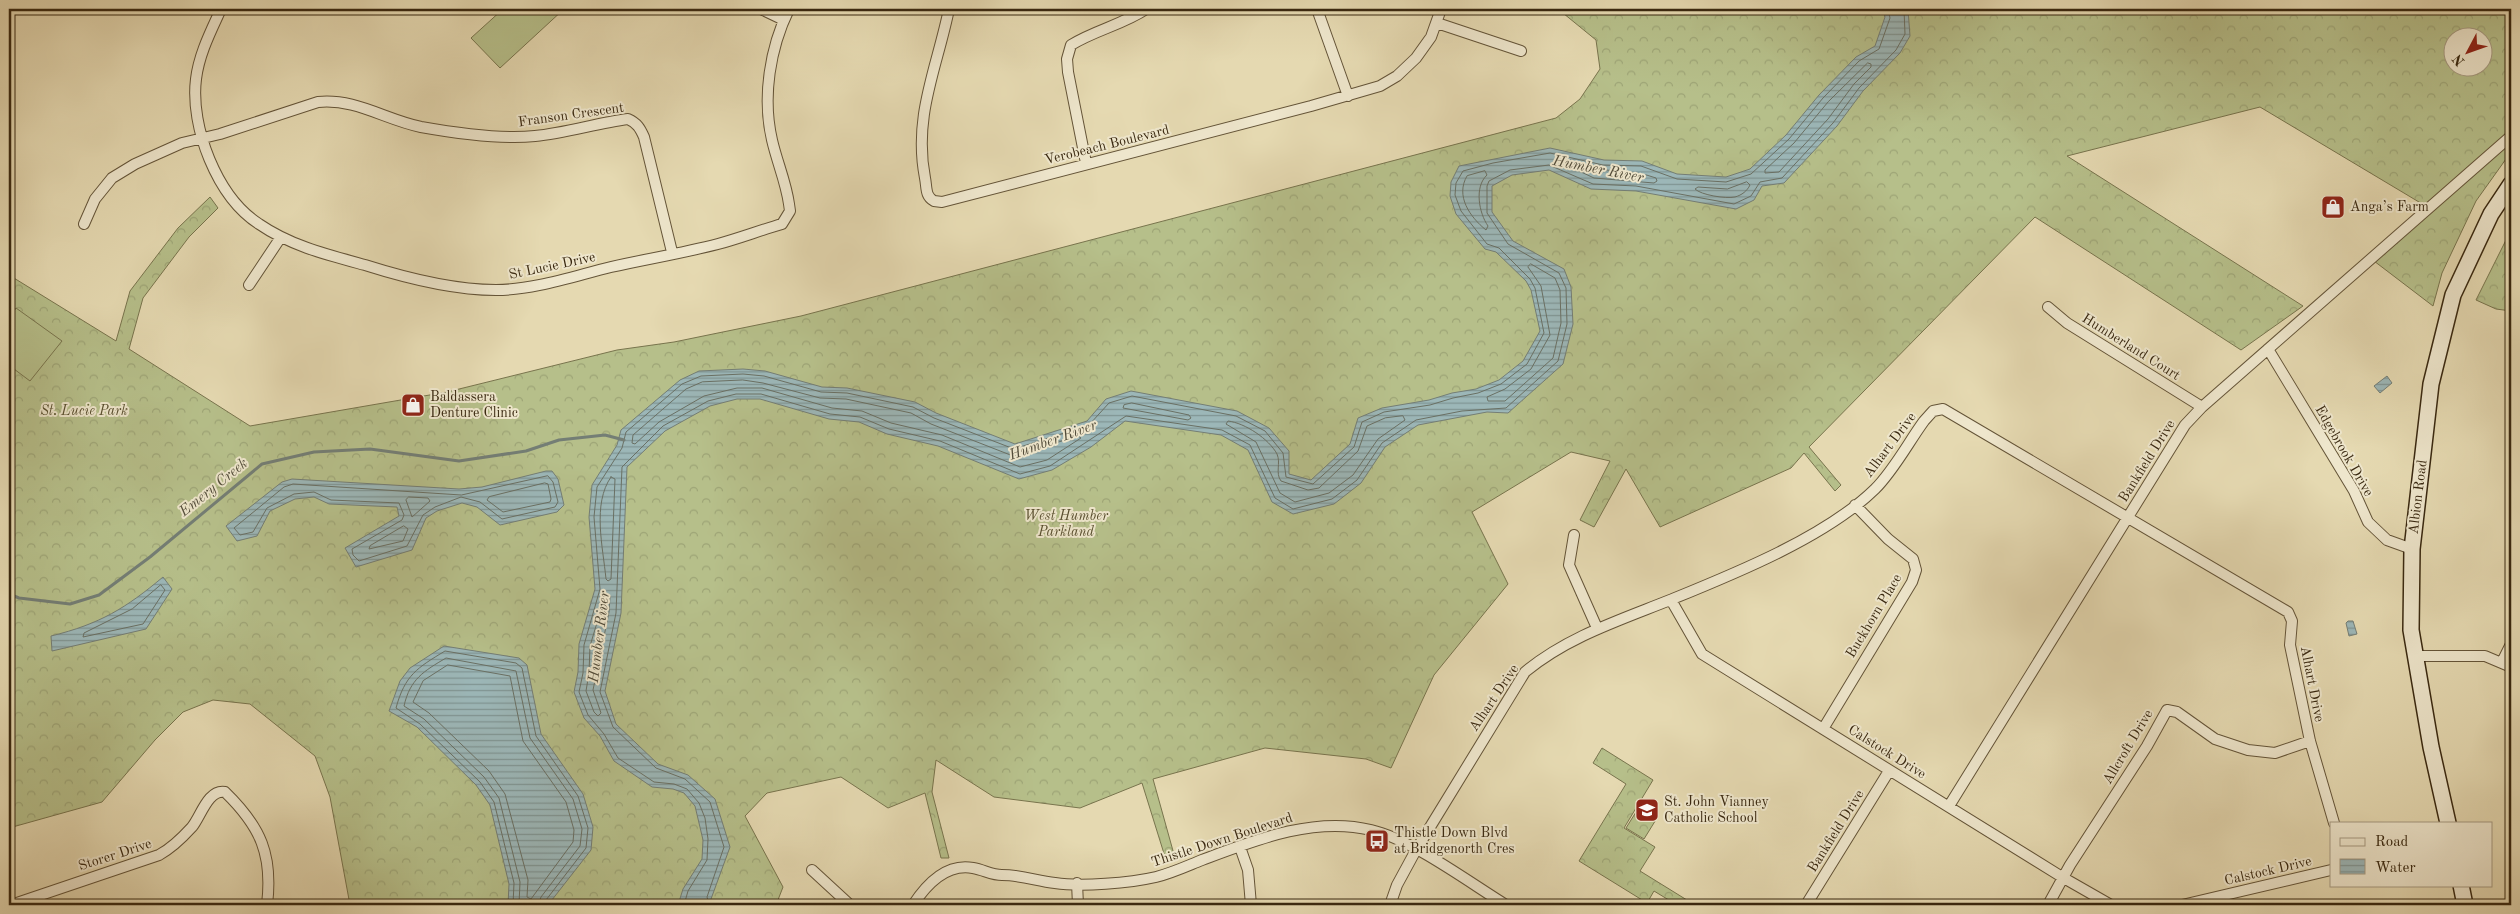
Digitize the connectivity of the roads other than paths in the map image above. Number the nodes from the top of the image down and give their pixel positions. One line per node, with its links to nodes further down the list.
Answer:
1 (221, 9): 13 (street, St Lucie Drive)
2 (761, 9): 8 (street)
3 (789, 9): 8 (street, St Lucie Drive)
4 (949, 9): 14 (street, Verobeach Boulevard)
5 (1146, 9): 14 (street)
6 (1317, 9): 11 (street)
7 (1441, 9): 9 (street, Verobeach Boulevard)
8 (784, 20): 18 (street, St Lucie Drive)
9 (1437, 23): 10 (street); 11 (street, Verobeach Boulevard)
10 (1521, 51)
11 (1348, 96): 14 (street, Verobeach Boulevard)
12 (2511, 136): 21 (street, Bankfield Drive)
13 (204, 138): 16 (street); 17 (street, St Lucie Drive); 18 (street, Franson Crescent)
14 (1086, 163)
15 (2511, 184): 26 (main road, Albion Road)
16 (84, 224)
17 (281, 237): 18 (street, St Lucie Drive); 19 (street)
18 (672, 252)
19 (249, 285)
20 (2048, 307): 22 (street, Humberland Court)
21 (2268, 349): 22 (street, Bankfield Drive); 26 (street, Edgebrook Drive)
22 (2202, 407): 24 (street, Bankfield Drive)
23 (1855, 505): 24 (street, Alhart Drive); 27 (street, Alhart Drive); 33 (street, Buckhorn Place)
24 (2128, 519): 34 (street, Alhart Drive); 36 (street, Bankfield Drive)
25 (1574, 535): 28 (street)
26 (2412, 549): 30 (main road, Albion Road)
27 (1671, 600): 28 (street, Alhart Drive); 33 (street, Calstock Drive)
28 (1597, 628): 40 (street, Alhart Drive)
29 (2511, 644): 31 (street)
30 (2417, 656): 31 (street); 38 (main road, Albion Road)
31 (2502, 662): 32 (street)
32 (2511, 667)
33 (1823, 728): 35 (street, Calstock Drive)
34 (2310, 741): 37 (street, Alhart Drive); 43 (street, Allcroft Drive)
35 (1889, 771): 36 (street, Calstock Drive); 54 (street, Bankfield Drive)
36 (1949, 806): 43 (street, Calstock Drive)
37 (2334, 822)
38 (2448, 822)
39 (1240, 847): 40 (street, Thistle Down Boulevard); 44 (street, Thistle Down Boulevard); 51 (street)
40 (1416, 850): 52 (street, Alhart Drive); 53 (street, Thistle Down Boulevard)
41 (812, 870): 48 (street)
42 (2330, 870): 57 (street, Calstock Drive)
43 (2062, 877): 55 (street, Allcroft Drive); 56 (street, Calstock Drive)
44 (1077, 883): 49 (street, Thistle Down Boulevard); 50 (street)
45 (2461, 886): 58 (main road)
46 (11, 905): 47 (street, Storer Drive)
47 (268, 905)
48 (850, 905)
49 (913, 905)
50 (1078, 905)
51 (1251, 905)
52 (1390, 905)
53 (1506, 905)
54 (1806, 905)
55 (2048, 905)
56 (2111, 905)
57 (2182, 905)
58 (2465, 905)

